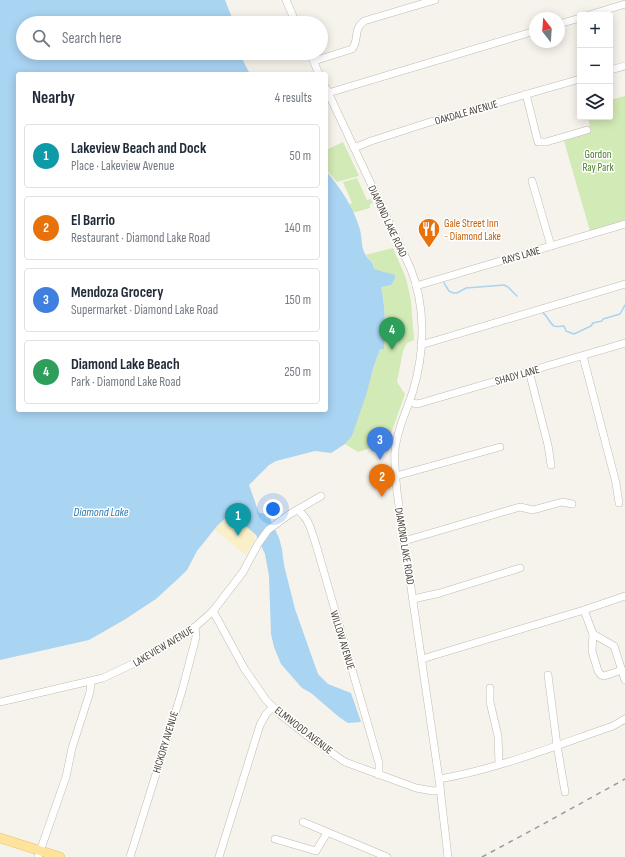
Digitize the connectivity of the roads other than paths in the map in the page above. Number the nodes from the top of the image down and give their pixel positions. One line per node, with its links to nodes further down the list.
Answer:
1 (286, 0): 5 (street)
2 (435, 0): 9 (street)
3 (625, 4): 4 (street)
4 (599, 12)
5 (293, 16)
6 (577, 19): 7 (street)
7 (565, 22)
8 (529, 33): 16 (street)
9 (328, 57)
10 (317, 60): 11 (street)
11 (314, 61): 14 (street)
12 (625, 66): 13 (street)
13 (613, 69)
14 (319, 72)
15 (577, 80): 18 (street, OAKDALE AVENUE)
16 (328, 91)
17 (328, 93): 20 (street, DIAMOND LAKE ROAD)
18 (526, 94): 19 (street); 20 (street, OAKDALE AVENUE)
19 (587, 130)
20 (354, 148): 25 (street, DIAMOND LAKE ROAD)
21 (532, 181): 23 (street)
22 (625, 224): 23 (street, RAYS LANE)
23 (551, 246): 25 (street, RAYS LANE)
24 (625, 284): 27 (street)
25 (416, 286): 27 (street, DIAMOND LAKE ROAD)
26 (625, 343): 28 (street, SHADY LANE)
27 (421, 345): 30 (street, DIAMOND LAKE ROAD)
28 (583, 356): 29 (street, SHADY LANE); 35 (street)
29 (529, 372): 30 (street, SHADY LANE); 32 (street)
30 (410, 402): 33 (street, DIAMOND LAKE ROAD)
31 (500, 447): 33 (street)
32 (551, 465)
33 (396, 476): 38 (street, DIAMOND LAKE ROAD)
34 (321, 496): 37 (street, LAKEVIEW AVENUE)
35 (619, 502)
36 (572, 504): 38 (street)
37 (297, 510): 43 (street, LAKEVIEW AVENUE); 57 (street, WILLOW AVENUE)
38 (404, 541): 41 (street, DIAMOND LAKE ROAD)
39 (520, 568): 41 (street)
40 (625, 596): 42 (street)
41 (413, 599): 46 (street, DIAMOND LAKE ROAD)
42 (584, 610): 45 (street); 46 (street)
43 (212, 611): 44 (street, LAKEVIEW AVENUE); 53 (street, ELMWOOD AVENUE)
44 (195, 627): 50 (street, LAKEVIEW AVENUE); 68 (street, HICKORY AVENUE)
45 (593, 634): 47 (street); 47 (street)
46 (422, 659): 58 (street, DIAMOND LAKE ROAD)
47 (622, 670): 49 (street)
48 (548, 675): 55 (street)
49 (625, 680)
50 (91, 681): 52 (street, LAKEVIEW AVENUE); 65 (street)
51 (490, 688): 56 (street)
52 (0, 702)
53 (273, 707): 57 (street, ELMWOOD AVENUE); 69 (street)
54 (625, 720): 55 (street)
55 (556, 745): 56 (street); 60 (street)
56 (500, 764): 58 (street)
57 (379, 775): 59 (street, ELMWOOD AVENUE)
58 (439, 779): 59 (street, DIAMOND LAKE ROAD)
59 (441, 790): 71 (street, DIAMOND LAKE ROAD)
60 (565, 792)
61 (303, 822): 62 (street)
62 (327, 833): 66 (street); 70 (street)
63 (0, 838): 65 (main road)
64 (275, 839): 66 (street)
65 (39, 854): 67 (main road)
66 (316, 854)
67 (60, 857)
68 (130, 857)
69 (219, 857)
70 (387, 857)
71 (448, 857)

